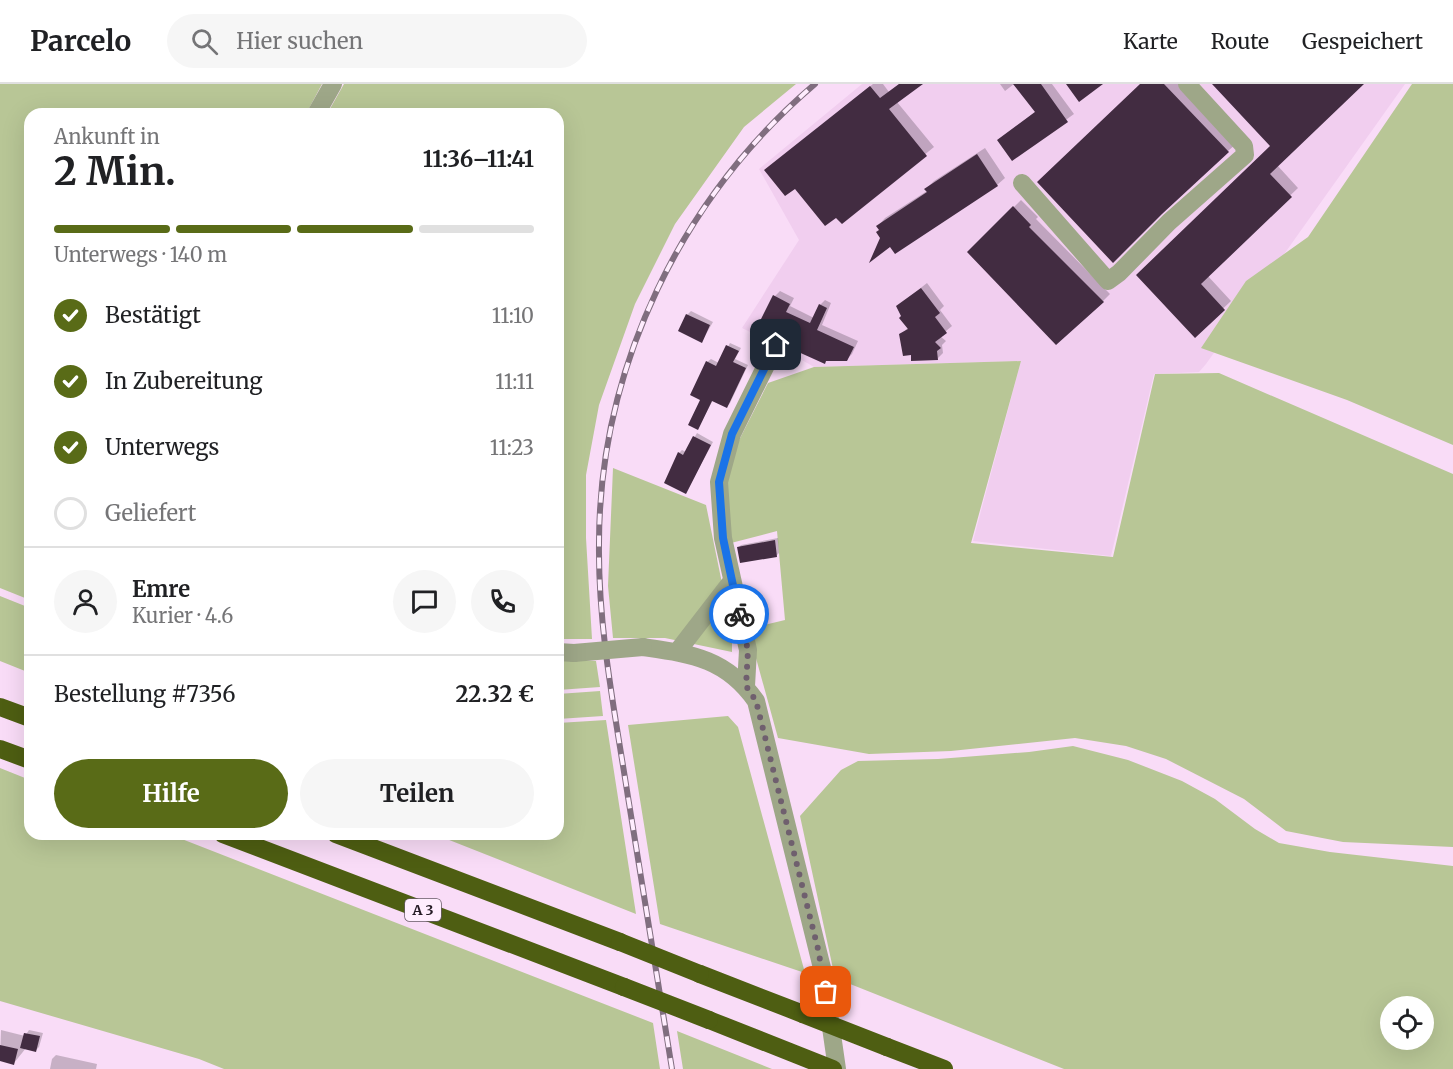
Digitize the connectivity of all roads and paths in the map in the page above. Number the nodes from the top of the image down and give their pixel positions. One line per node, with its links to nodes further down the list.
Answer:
1 (333, 84): 3 (street)
2 (1187, 84): 4 (street)
3 (319, 108)
4 (1022, 183)
5 (776, 345): 6 (street)
6 (731, 582): 7 (street); 9 (street)
7 (677, 652): 8 (street, bridge); 9 (street)
8 (566, 653)
9 (746, 686): 16 (street)
10 (0, 706): 11 (highway)
11 (24, 716)
12 (0, 749): 13 (highway)
13 (24, 758)
14 (239, 840): 16 (highway, A 3, bridge)
15 (352, 840): 17 (highway, bridge)
16 (835, 1069)
17 (944, 1069)

